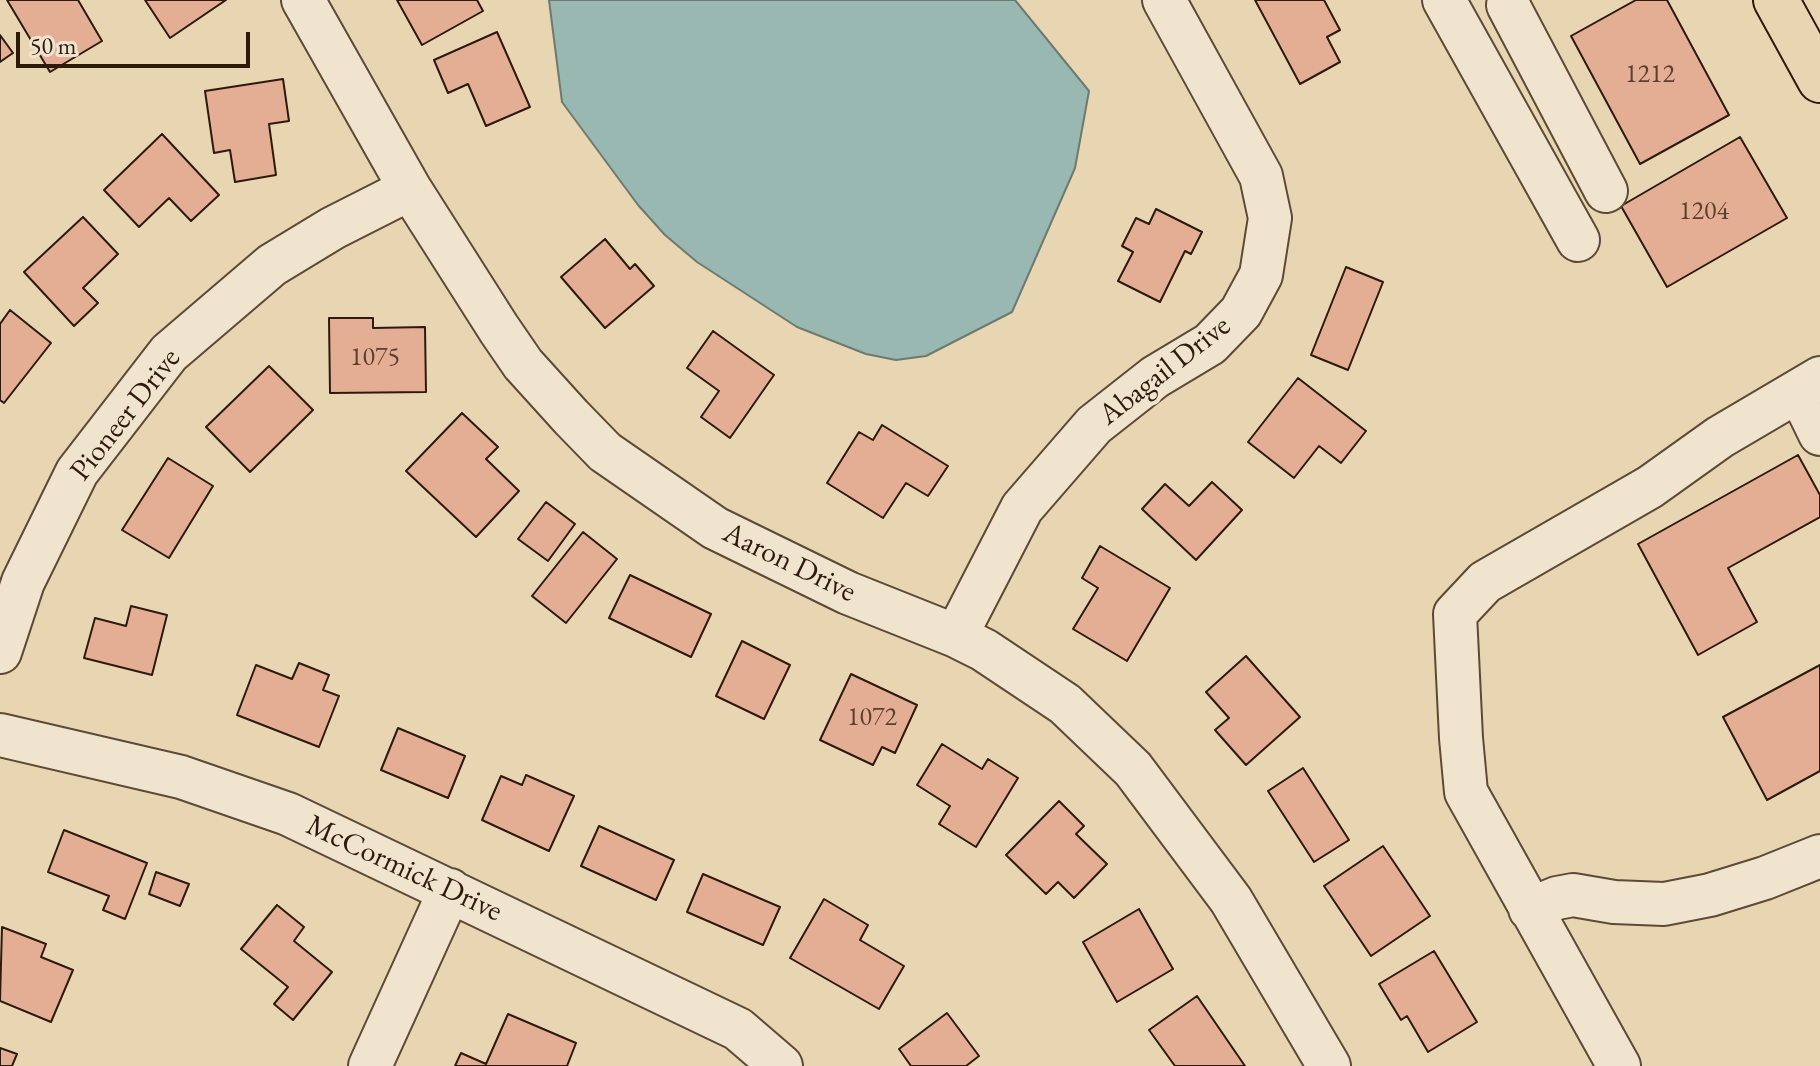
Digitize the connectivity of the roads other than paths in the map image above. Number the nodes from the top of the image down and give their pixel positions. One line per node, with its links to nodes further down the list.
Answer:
1 (303, 0): 7 (street, Aaron Drive)
2 (1164, 0): 12 (street, Abagail Drive)
3 (1513, 3): 4 (street); 8 (street)
4 (1453, 16): 9 (street)
5 (1797, 19): 6 (main road)
6 (1820, 80)
7 (410, 189): 12 (street, Aaron Drive); 13 (street, Pioneer Drive)
8 (1606, 191)
9 (1578, 240)
10 (1810, 384): 11 (street); 17 (street)
11 (1820, 434)
12 (956, 636): 20 (street, Aaron Drive)
13 (0, 652)
14 (0, 735): 16 (street, McCormick Drive)
15 (1820, 856): 17 (street)
16 (450, 890): 18 (street); 19 (street, McCormick Drive)
17 (1530, 909): 21 (street)
18 (370, 1066)
19 (781, 1066)
20 (1329, 1066)
21 (1619, 1066)

